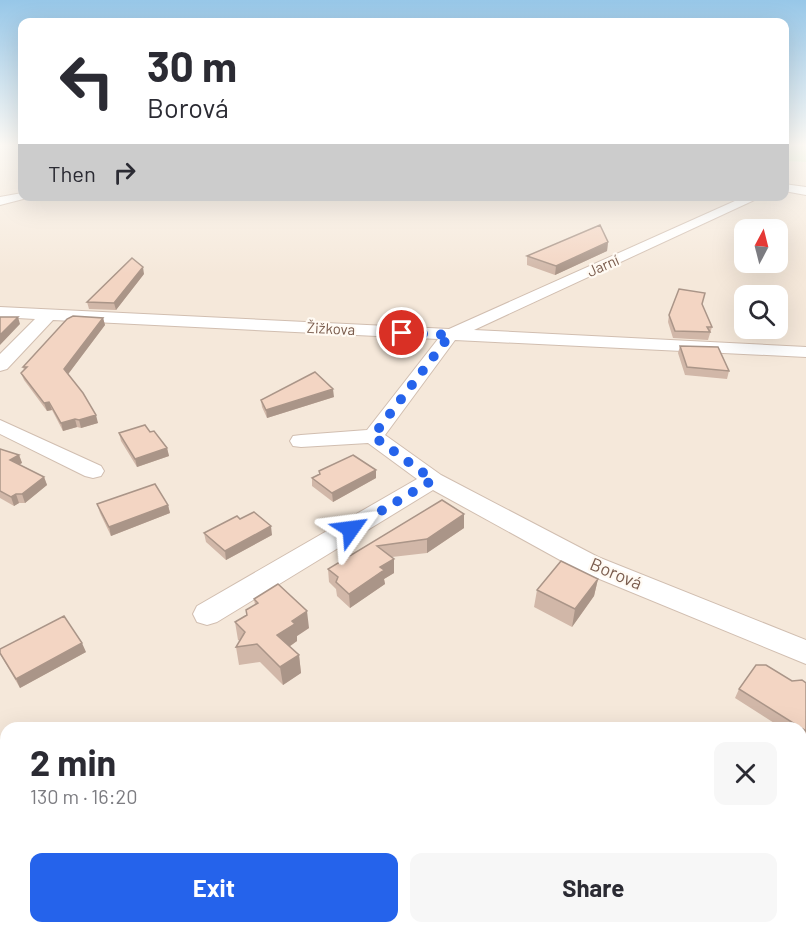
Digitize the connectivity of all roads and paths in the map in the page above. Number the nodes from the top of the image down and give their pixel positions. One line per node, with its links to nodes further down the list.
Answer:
1 (789, 188): 2 (street)
2 (806, 191)
3 (18, 198): 4 (street)
4 (0, 201)
5 (746, 201): 8 (street, Jarní)
6 (0, 312): 7 (street, Žižkova)
7 (48, 315): 8 (street, Žižkova); 10 (street)
8 (450, 335): 9 (street, Žižkova); 12 (street)
9 (806, 352)
10 (0, 365)
11 (0, 426): 14 (street)
12 (373, 436): 13 (street); 15 (street, Borová)
13 (301, 441)
14 (93, 471)
15 (433, 480): 16 (street); 17 (street, Borová)
16 (207, 614)
17 (806, 652)

